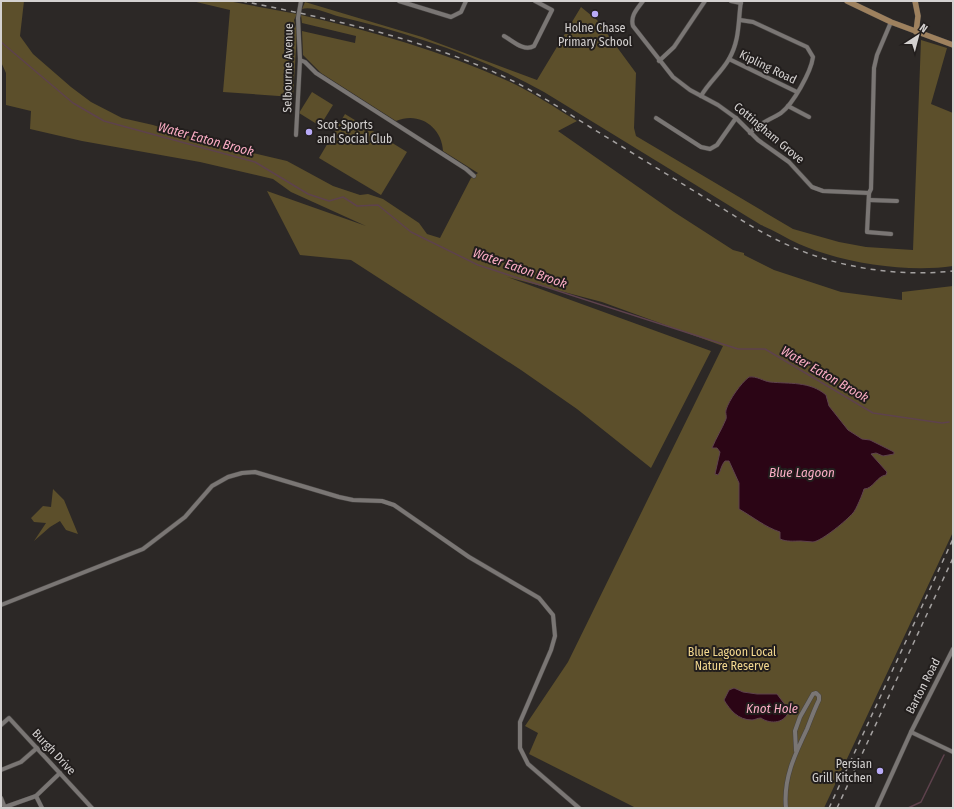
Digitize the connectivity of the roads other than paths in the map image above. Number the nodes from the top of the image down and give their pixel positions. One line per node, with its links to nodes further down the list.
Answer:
1 (300, 1): 17 (street, Selbourne Avenue)
2 (399, 1): 3 (street)
3 (466, 1)
4 (535, 1): 14 (street)
5 (643, 1): 18 (street, Cottingham Grove)
6 (705, 1): 18 (street)
7 (731, 1): 9 (street)
8 (915, 1): 13 (main road)
9 (741, 2): 11 (street)
10 (851, 2): 12 (main road)
11 (740, 20): 16 (street); 19 (street)
12 (891, 22): 13 (main road); 28 (street)
13 (916, 32): 15 (main road)
14 (504, 36)
15 (953, 45)
16 (729, 59): 19 (street, Kipling Road); 20 (street)
17 (300, 60): 26 (street, Selbourne Avenue); 27 (street)
18 (659, 61): 20 (street, Cottingham Grove)
19 (797, 92): 21 (street)
20 (701, 96): 24 (street, Cottingham Grove)
21 (788, 106): 22 (street); 25 (street)
22 (809, 117)
23 (656, 118): 24 (street)
24 (736, 118): 25 (street, Cottingham Grove)
25 (750, 133): 28 (street, Cottingham Grove)
26 (296, 135)
27 (474, 176)
28 (869, 193): 29 (street)
29 (869, 200): 30 (street); 31 (street)
30 (897, 201)
31 (891, 234)
32 (1, 605): 47 (street)
33 (953, 649): 35 (street, Barton Road)
34 (1, 725): 36 (street, Burgh Drive)
35 (911, 732): 38 (street, Barton Road); 44 (street, Barton Road)
36 (37, 748): 39 (street); 40 (street, Burgh Drive)
37 (796, 751): 37 (street); 48 (street)
38 (953, 752)
39 (1, 770)
40 (60, 774): 41 (street); 46 (street, Burgh Drive)
41 (36, 796): 43 (street); 45 (street)
42 (1, 798): 43 (street)
43 (5, 807)
44 (876, 807)
45 (42, 808)
46 (91, 808)
47 (579, 808)
48 (786, 808)

